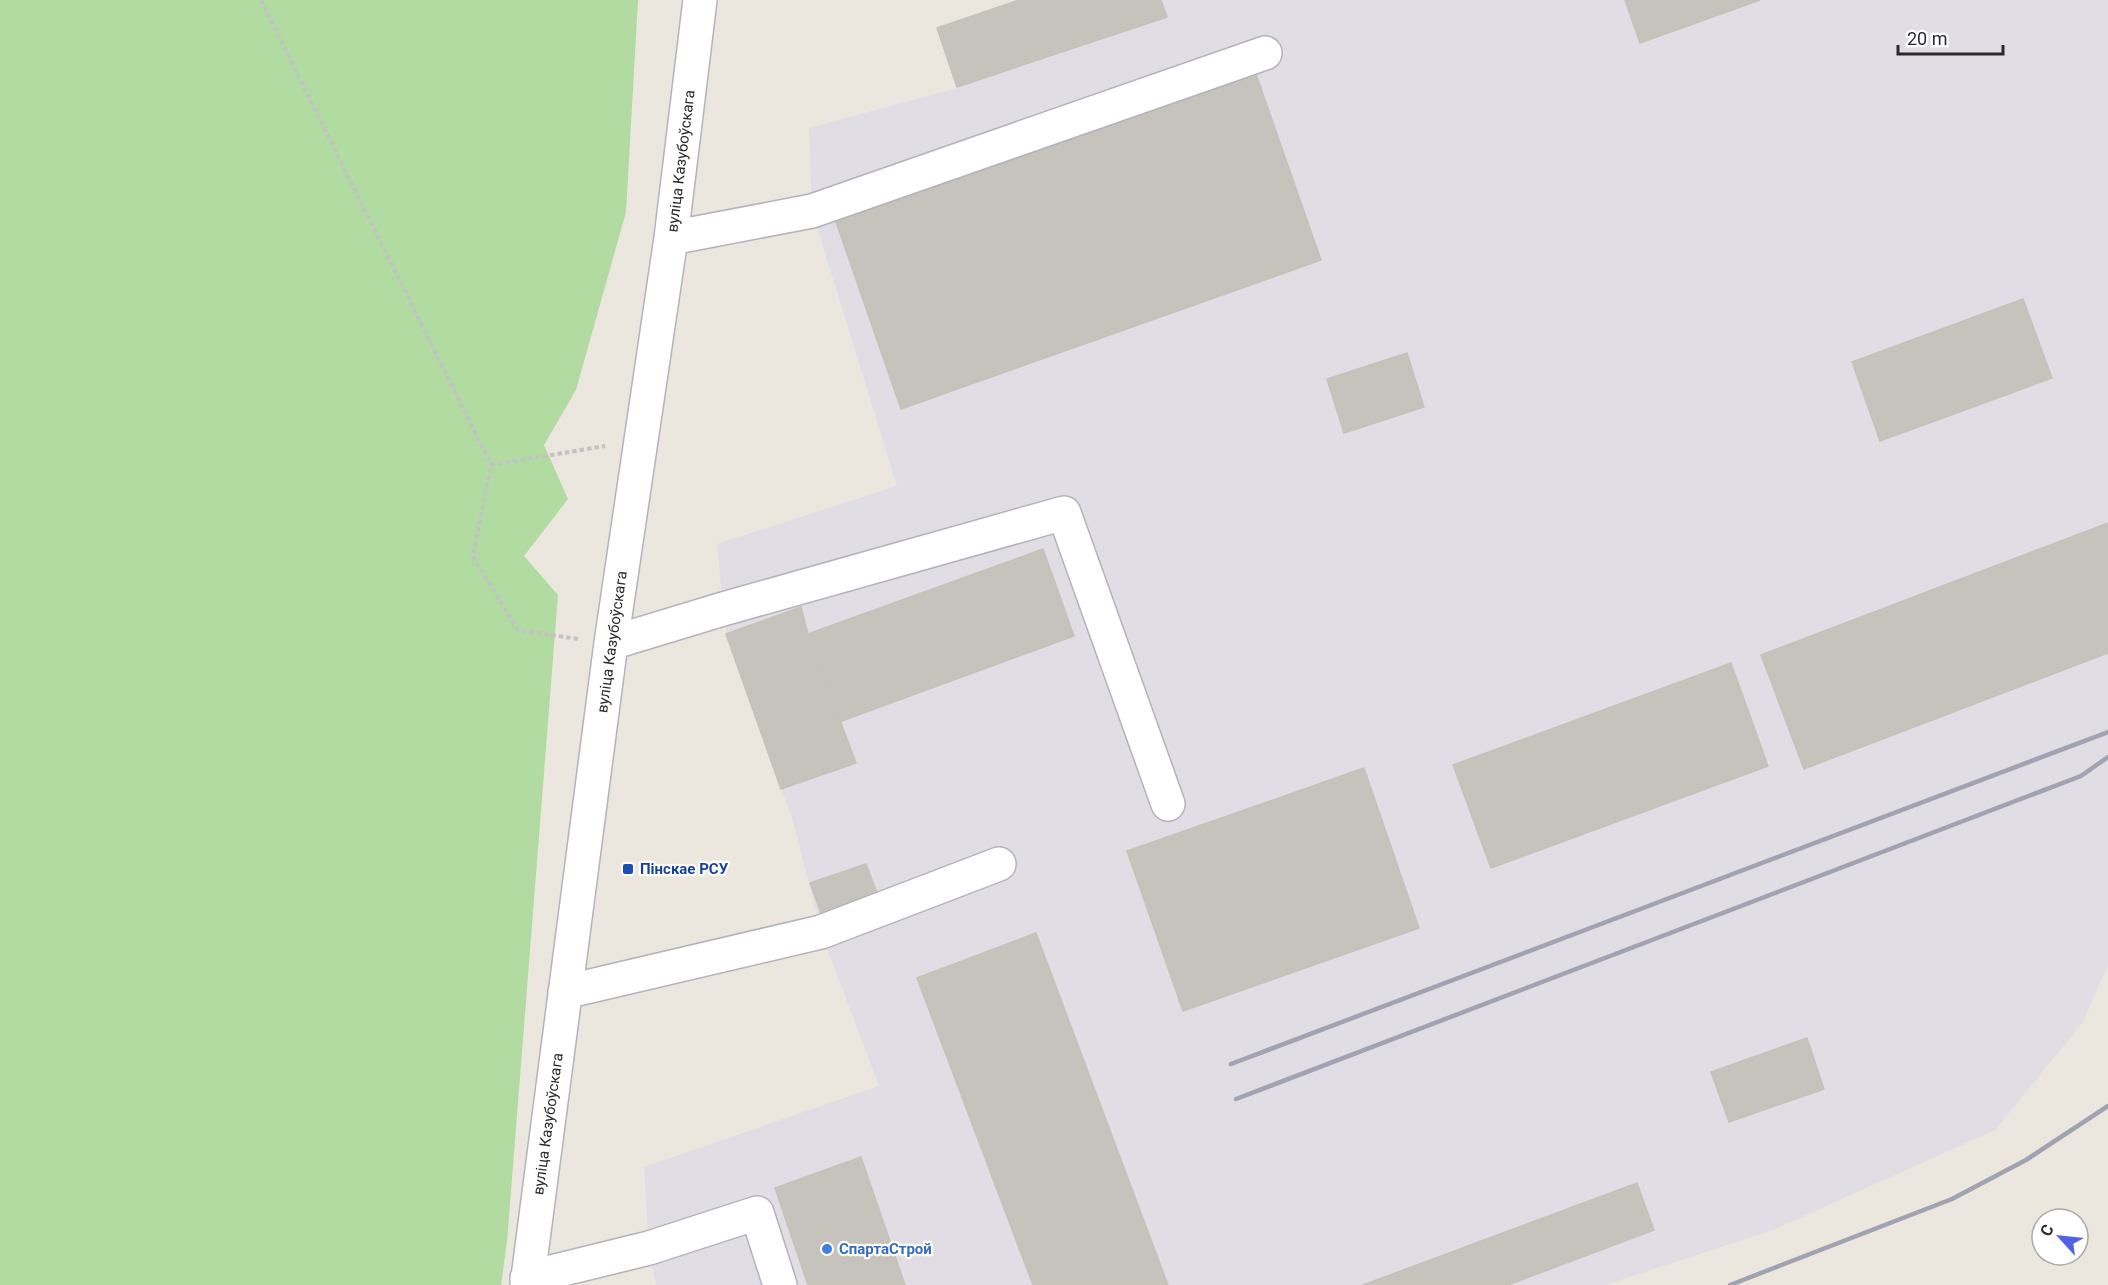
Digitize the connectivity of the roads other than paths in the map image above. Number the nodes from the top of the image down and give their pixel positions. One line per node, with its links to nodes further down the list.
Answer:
1 (700, 0): 3 (street, вуліца Казубоўскага)
2 (1265, 53): 3 (street)
3 (671, 238): 4 (street, вуліца Казубоўскага)
4 (611, 643): 5 (street); 7 (street, вуліца Казубоўскага)
5 (1168, 804)
6 (999, 864): 7 (street)
7 (565, 992): 8 (street, вуліца Казубоўскага)
8 (527, 1282): 9 (street)
9 (780, 1285)

